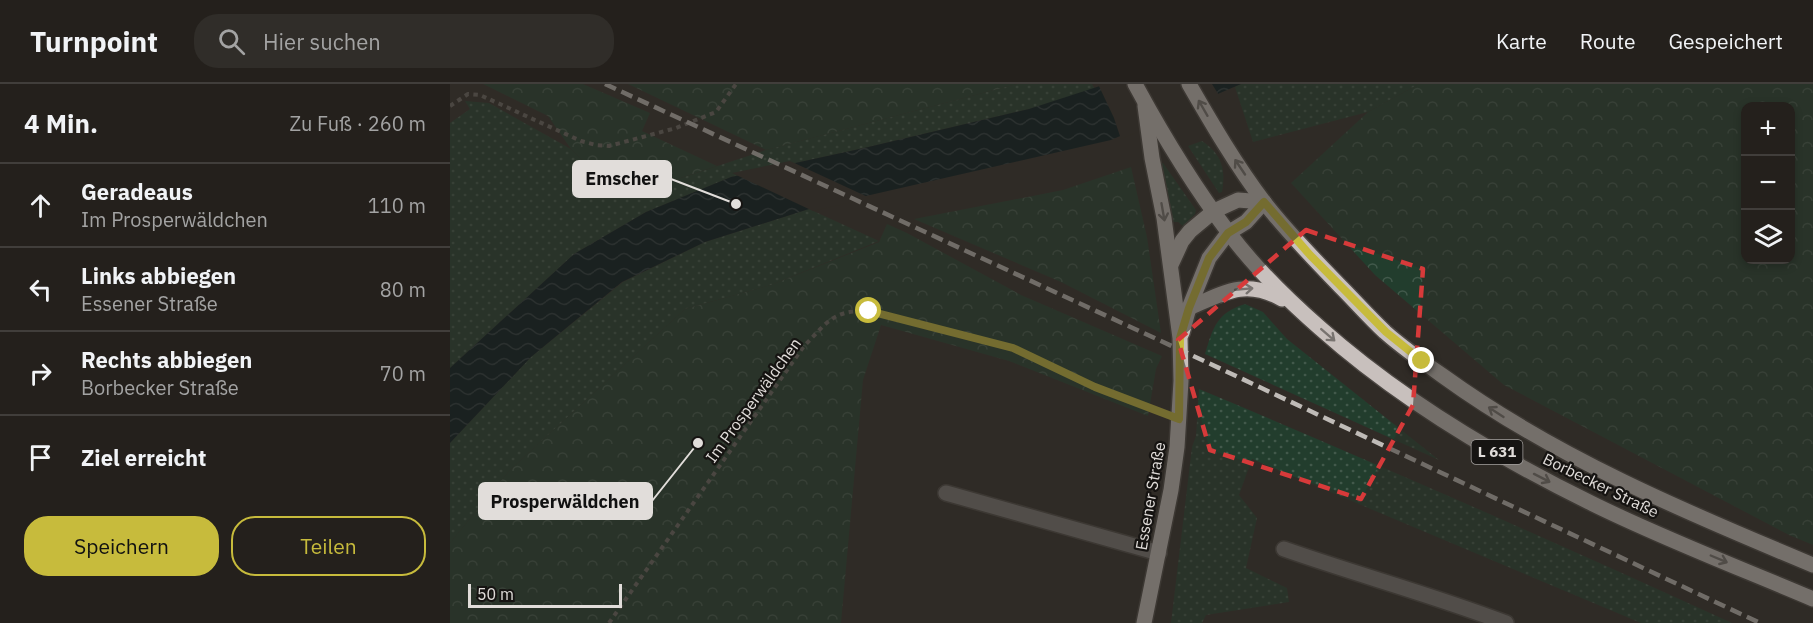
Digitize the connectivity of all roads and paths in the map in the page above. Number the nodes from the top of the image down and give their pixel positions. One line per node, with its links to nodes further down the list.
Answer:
1 (736, 84): 5 (path)
2 (1135, 84): 4 (main road, L 631)
3 (1189, 84): 6 (main road, L 631, one-way to 3)
4 (1144, 100): 7 (main road, L 631); 9 (main road, Essener Straße, one-way to 9)
5 (450, 106)
6 (1264, 202): 7 (main road); 8 (main road, Essener Straße); 17 (main road, Borbecker Straße / L 631, one-way to 6)
7 (1214, 210): 8 (main road, L 631); 9 (main road)
8 (1228, 233): 10 (main road, Essener Straße); 11 (main road, Borbecker Straße / L 631)
9 (1170, 266): 12 (main road, Essener Straße)
10 (1189, 308): 11 (main road, one-way to 11); 12 (main road, Essener Straße)
11 (1301, 312): 18 (main road, Borbecker Straße / L 631, one-way to 18)
12 (1180, 338): 13 (main road, Essener Straße)
13 (1179, 419): 16 (main road, Essener Straße); 19 (path, Im Prosperwäldchen)
14 (946, 493): 16 (lane)
15 (1284, 549): 21 (lane)
16 (1159, 553): 20 (main road, Essener Straße)
17 (1813, 565)
18 (1813, 599)
19 (609, 623)
20 (1144, 623)
21 (1506, 623)

